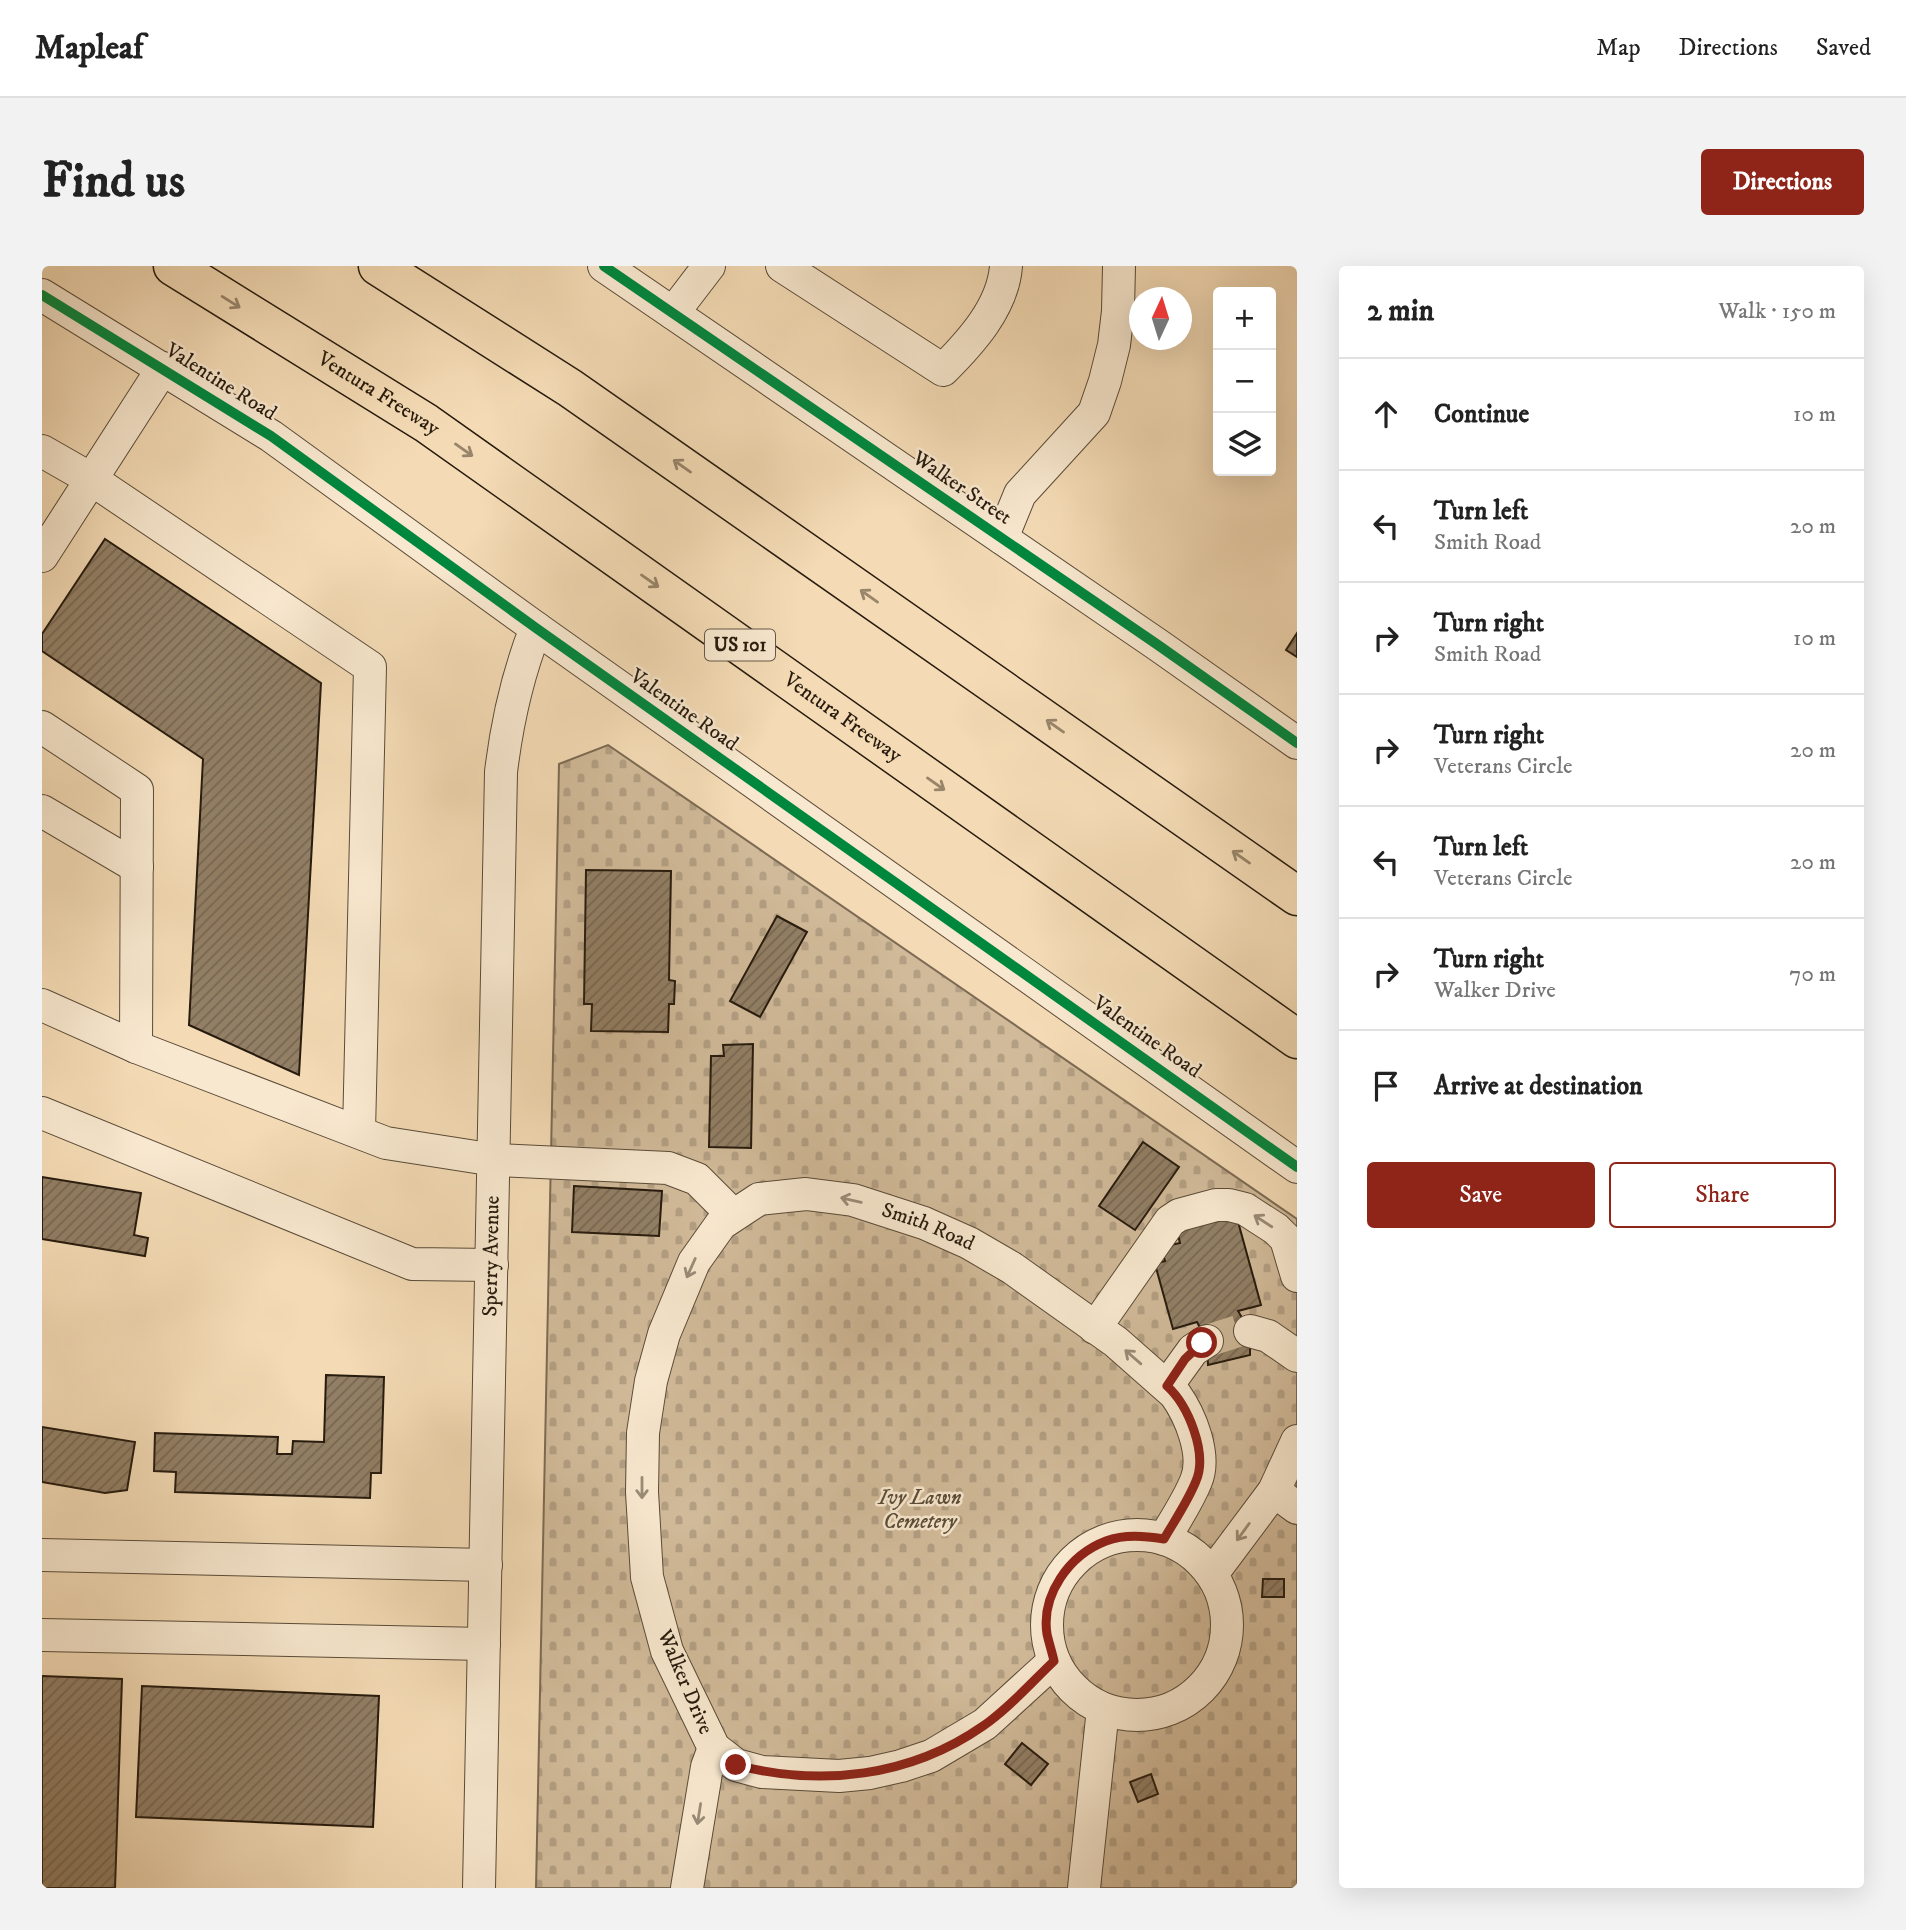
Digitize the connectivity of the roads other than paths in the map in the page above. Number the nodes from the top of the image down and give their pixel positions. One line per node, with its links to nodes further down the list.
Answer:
1 (173, 266): 22 (highway, Ventura Freeway / US 101, one-way to 22)
2 (378, 266): 20 (highway, one-way to 2)
3 (604, 266): 9 (street, Walker Street)
4 (709, 266): 9 (street)
5 (782, 266): 6 (street)
6 (1006, 266)
7 (1119, 266): 13 (street)
8 (42, 295): 10 (street, Valentine Road)
9 (673, 313): 13 (street, Walker Street)
10 (163, 368): 12 (street); 15 (street, Valentine Road)
11 (42, 451): 12 (street)
12 (91, 480): 14 (street); 25 (street)
13 (1002, 538): 17 (street, Walker Street)
14 (42, 556)
15 (536, 628): 26 (street, Sperry Avenue); 27 (street, Valentine Road)
16 (42, 727): 19 (street)
17 (1297, 743)
18 (42, 811): 19 (street)
19 (137, 867): 23 (street)
20 (1297, 896)
21 (42, 1005): 23 (street)
22 (1297, 1039)
23 (136, 1047): 25 (street)
24 (42, 1113): 29 (street)
25 (359, 1132): 26 (street)
26 (495, 1160): 28 (street); 29 (street, Sperry Avenue)
27 (1297, 1167)
28 (733, 1215): 31 (street, Smith Road, one-way to 28); 46 (street, Walker Drive, one-way to 46)
29 (492, 1265): 40 (street, Sperry Avenue)
30 (1297, 1276): 31 (street, one-way to 31)
31 (1096, 1328): 35 (street, Smith Road, one-way to 31)
32 (1250, 1331): 34 (street)
33 (1207, 1341): 35 (street)
34 (1297, 1356)
35 (1167, 1386): 38 (street, Smith Road)
36 (1297, 1441): 37 (street)
37 (1285, 1499): 41 (street, one-way to 41)
38 (1164, 1539): 41 (street); 44 (street)
39 (42, 1555): 40 (street)
40 (486, 1565): 43 (street, Sperry Avenue)
41 (1212, 1574): 45 (street)
42 (42, 1634): 43 (street)
43 (484, 1644): 47 (street, Sperry Avenue)
44 (1054, 1661): 45 (street); 46 (street, Walker Drive)
45 (1103, 1709): 49 (street)
46 (714, 1748): 48 (street, one-way to 48)
47 (479, 1888)
48 (687, 1888)
49 (1084, 1888)

